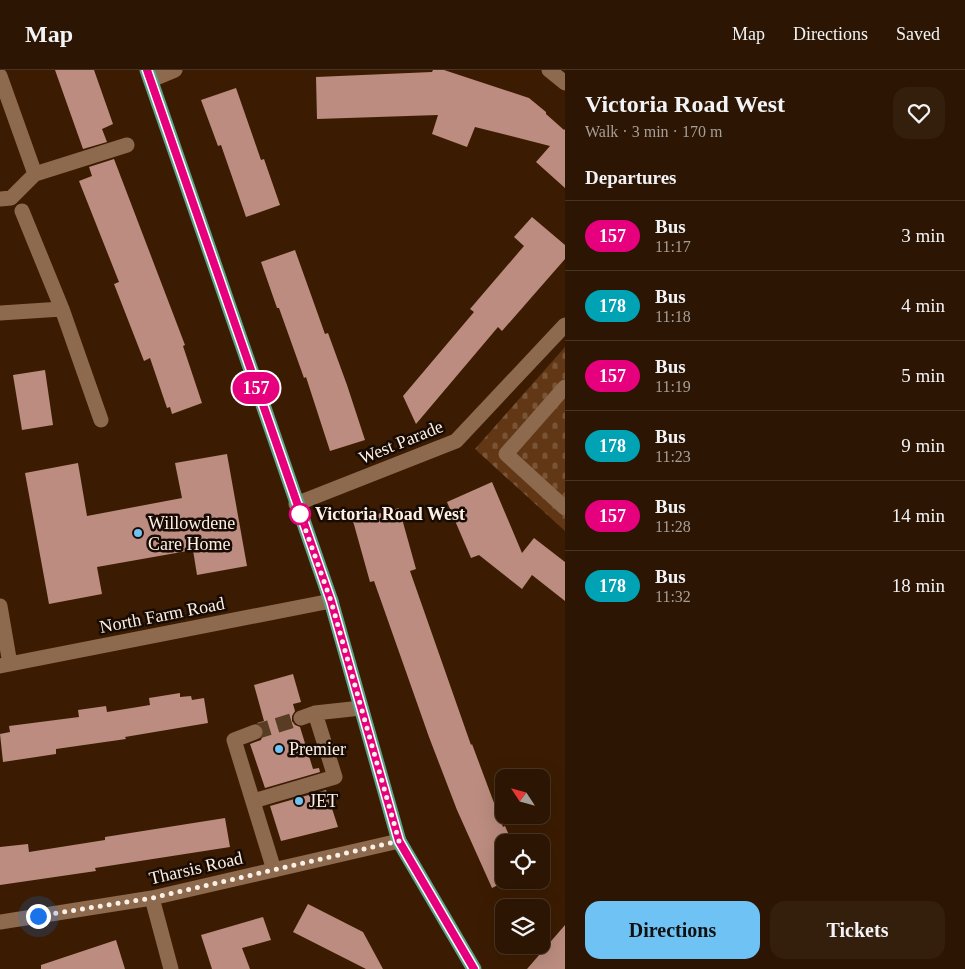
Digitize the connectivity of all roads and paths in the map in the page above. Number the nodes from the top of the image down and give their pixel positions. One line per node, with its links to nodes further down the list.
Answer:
1 (175, 70): 3 (street)
2 (549, 70): 5 (street)
3 (149, 75): 15 (main road)
4 (1, 80): 7 (street)
5 (565, 83)
6 (127, 145): 7 (street)
7 (35, 174): 8 (street)
8 (5, 198)
9 (22, 211): 10 (street)
10 (62, 309): 11 (street); 14 (street)
11 (0, 314)
12 (565, 325): 15 (street, West Parade)
13 (565, 387): 16 (street)
14 (101, 420)
15 (296, 504): 17 (main road)
16 (565, 508)
17 (331, 601): 19 (street, North Farm Road); 20 (main road)
18 (0, 606): 19 (street)
19 (5, 665)
20 (361, 708): 22 (street); 23 (main road)
21 (254, 732): 22 (street)
22 (252, 801): 24 (street)
23 (399, 841): 24 (street, Tharsis Road); 28 (main road)
24 (274, 870): 25 (street, Tharsis Road)
25 (152, 898): 26 (street, Tharsis Road); 27 (street)
26 (0, 922)
27 (171, 969)
28 (474, 969)

